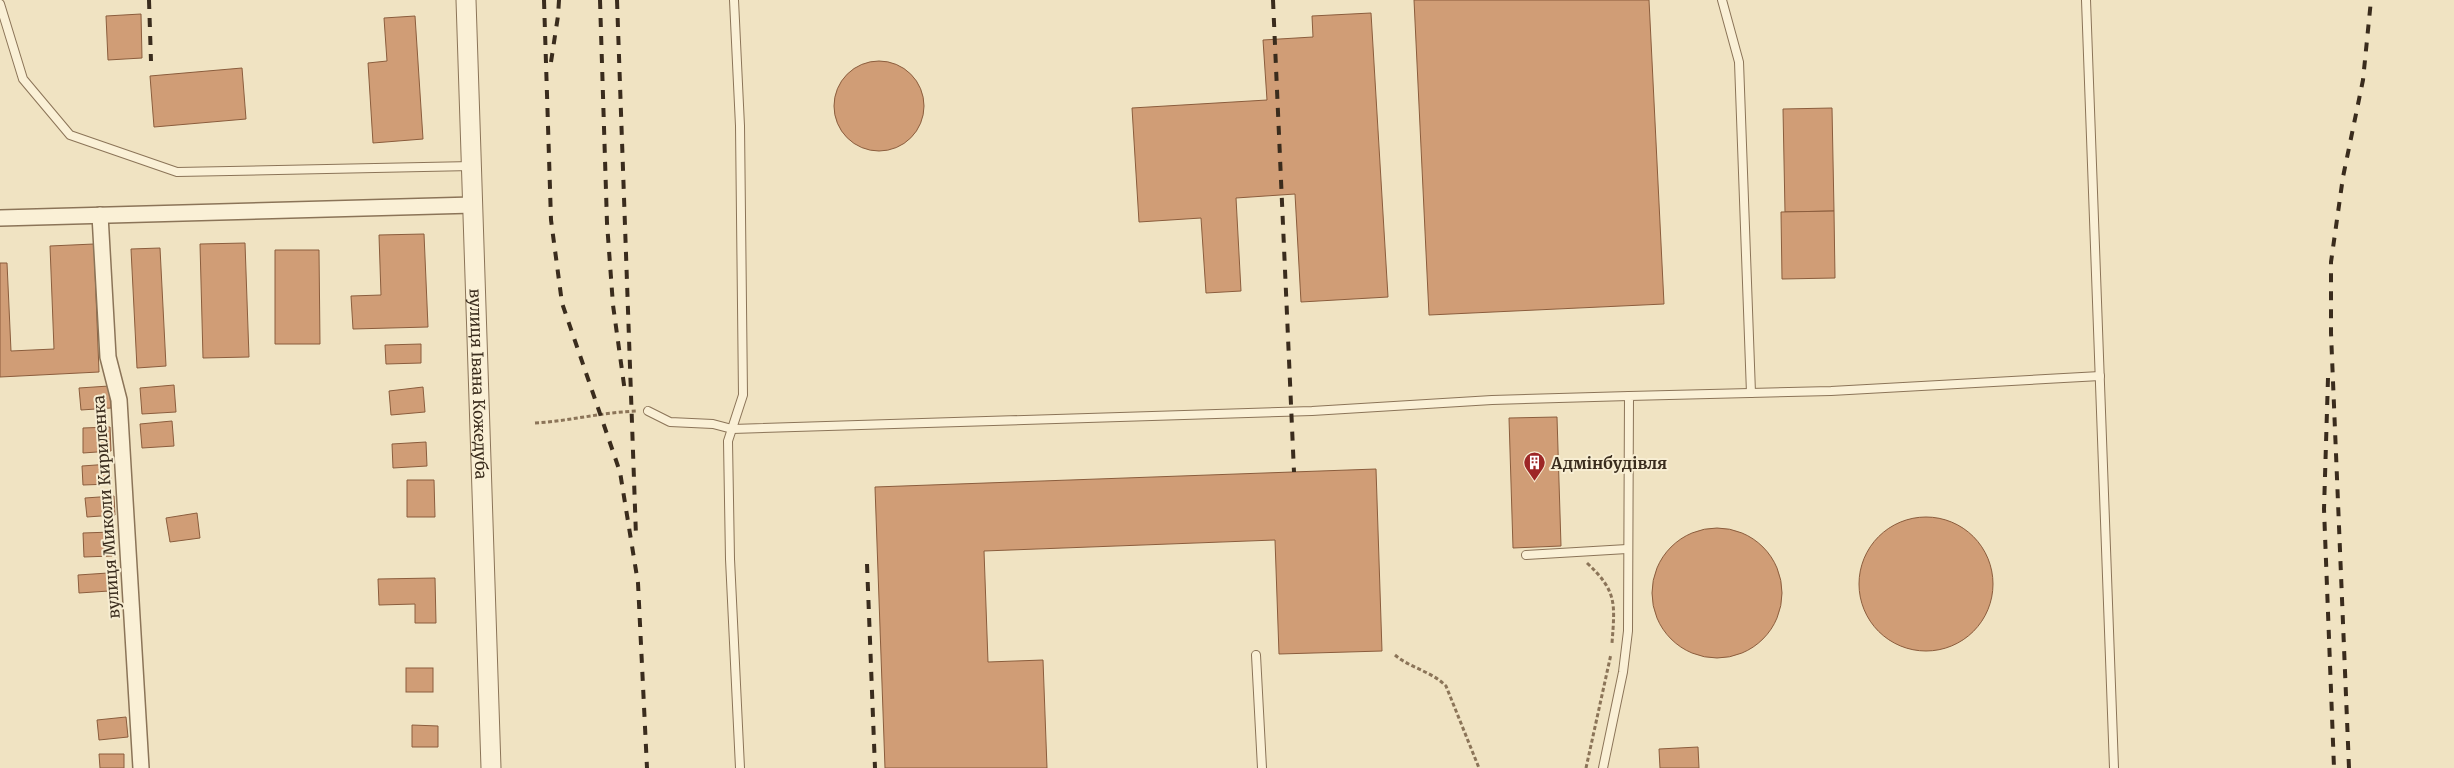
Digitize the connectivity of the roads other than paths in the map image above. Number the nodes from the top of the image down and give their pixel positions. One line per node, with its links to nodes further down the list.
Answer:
1 (466, 0): 6 (street, вулиця Івана Кожедуба)
2 (734, 0): 14 (lane)
3 (1722, 0): 11 (lane)
4 (2086, 0): 10 (lane)
5 (0, 4): 6 (lane)
6 (472, 166): 7 (street, вулиця Івана Кожедуба)
7 (473, 205): 8 (street); 19 (street, вулиця Івана Кожедуба)
8 (100, 215): 9 (street); 18 (street, вулиця Миколи Кириленка)
9 (0, 218)
10 (2100, 376): 11 (lane); 23 (lane)
11 (1751, 393): 12 (lane)
12 (1629, 396): 14 (lane); 15 (lane)
13 (648, 411): 14 (lane)
14 (732, 429): 20 (lane)
15 (1627, 549): 16 (lane); 22 (lane)
16 (1526, 555)
17 (1256, 655): 21 (lane)
18 (141, 768)
19 (491, 768)
20 (740, 768)
21 (1262, 768)
22 (1603, 768)
23 (2114, 768)

